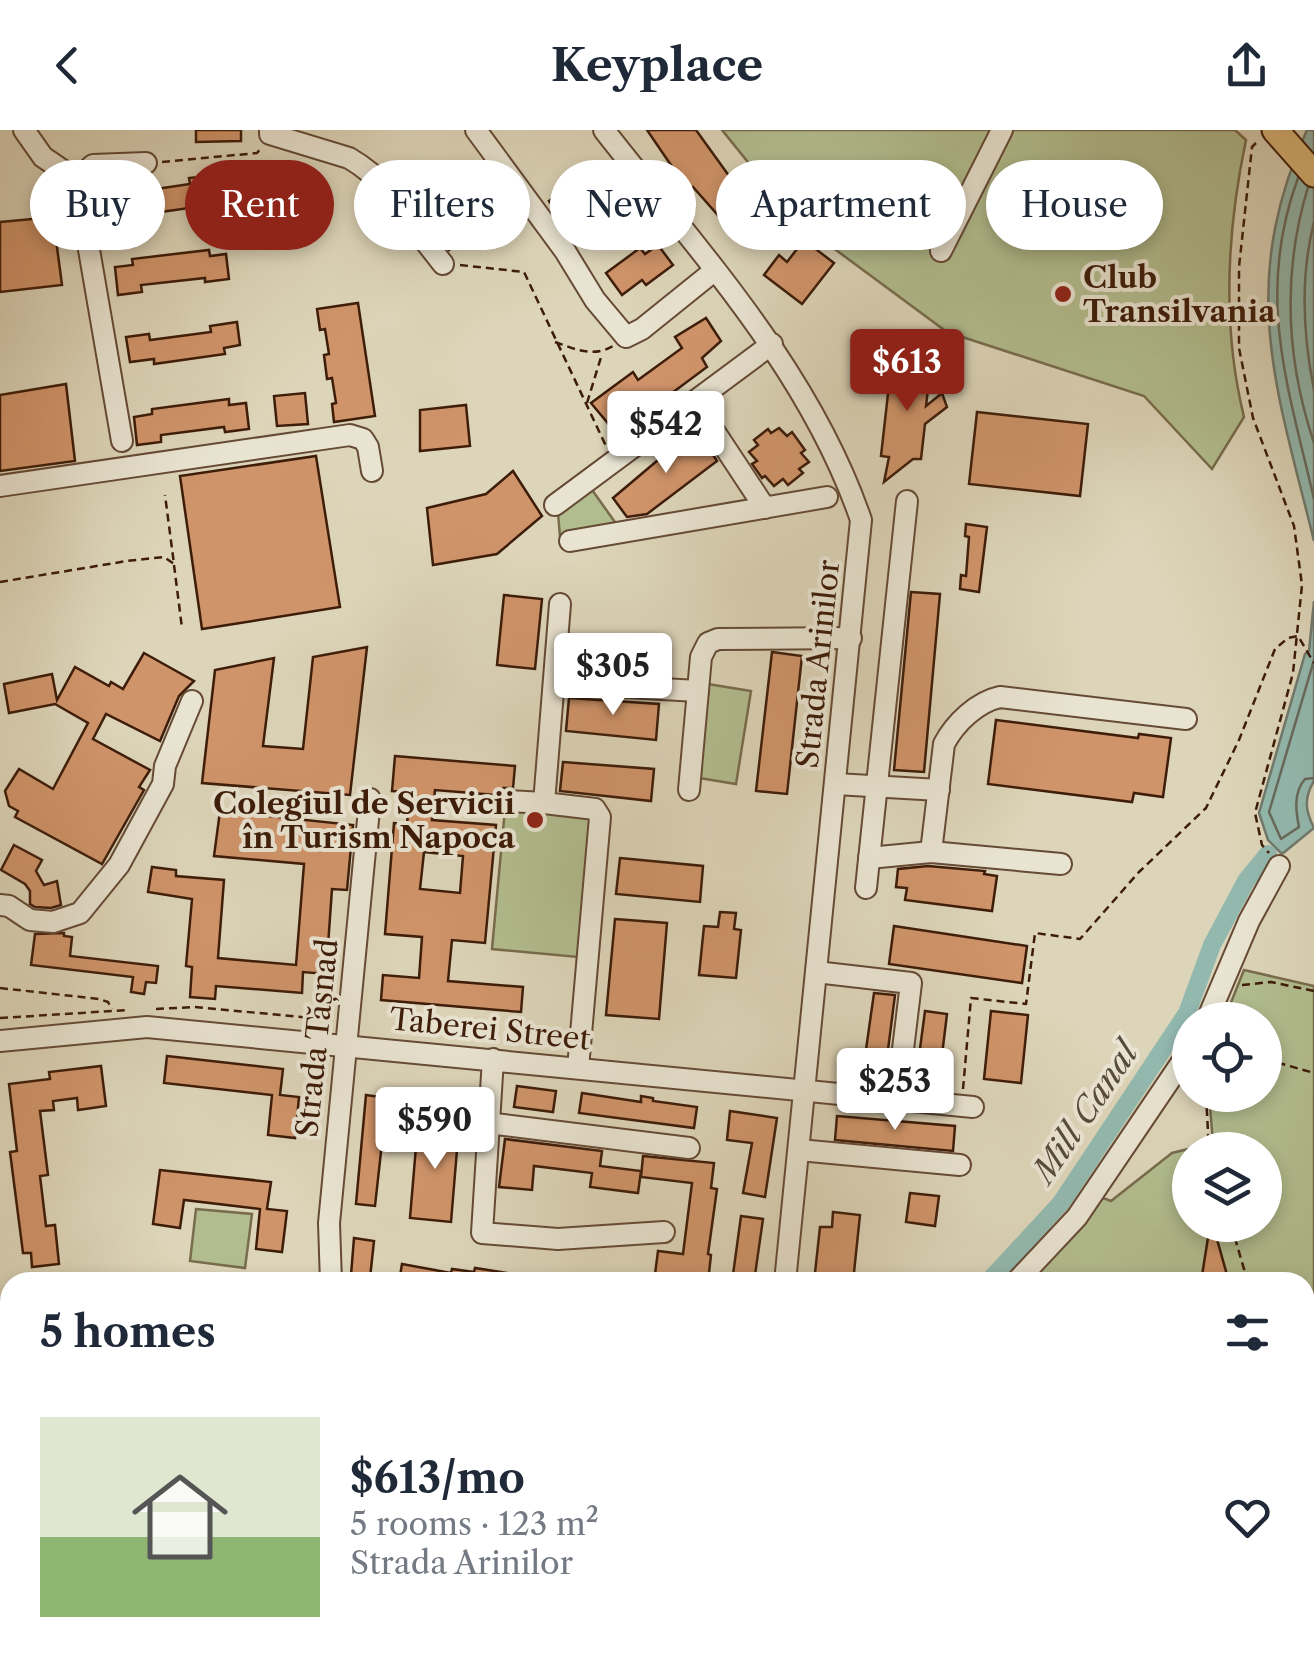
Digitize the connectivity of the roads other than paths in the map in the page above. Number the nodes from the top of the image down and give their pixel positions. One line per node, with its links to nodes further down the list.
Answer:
1 (24, 130): 7 (street)
2 (476, 130): 12 (street)
3 (604, 130): 12 (street, Strada Arinilor)
4 (1002, 130): 10 (street)
5 (1275, 130): 8 (main road)
6 (270, 132): 11 (street)
7 (47, 160)
8 (1314, 174)
9 (89, 250): 15 (street)
10 (941, 251)
11 (444, 264)
12 (714, 271): 13 (street, Strada Arinilor)
13 (772, 344): 14 (street); 24 (street, Strada Arinilor)
14 (694, 402): 20 (street); 21 (street)
15 (122, 441)
16 (372, 471): 17 (street)
17 (0, 486)
18 (827, 498): 21 (street)
19 (907, 501): 30 (street)
20 (555, 506)
21 (765, 508): 22 (street)
22 (570, 541)
23 (560, 604): 25 (street)
24 (851, 638): 26 (street); 29 (street, Strada Arinilor)
25 (554, 683): 26 (street); 35 (street)
26 (698, 692): 31 (street)
27 (192, 701): 41 (street)
28 (1186, 719): 32 (street)
29 (836, 784): 30 (street); 42 (street, Strada Arinilor)
30 (876, 785): 32 (street); 37 (street)
31 (689, 790)
32 (939, 790): 36 (street)
33 (370, 799): 45 (street, Strada Tășnad)
34 (508, 801): 35 (street)
35 (544, 803): 47 (street)
36 (931, 852): 37 (street); 38 (street)
37 (869, 858): 40 (street)
38 (1061, 864)
39 (1280, 866): 43 (street)
40 (866, 888)
41 (0, 906)
42 (816, 972): 49 (street, Strada Arinilor); 50 (street)
43 (1215, 1002)
44 (0, 1041): 45 (street, Taberei Street)
45 (347, 1045): 46 (street, Taberei Street); 57 (street, Strada Tășnad)
46 (492, 1059): 47 (street, Taberei Street); 52 (street)
47 (578, 1068): 49 (street, Taberei Street)
48 (1172, 1076): 59 (street)
49 (804, 1089): 50 (street, Taberei Street); 54 (street, Strada Arinilor)
50 (897, 1099): 51 (street, Taberei Street)
51 (966, 1106)
52 (488, 1123): 53 (street); 56 (street)
53 (689, 1148)
54 (799, 1150): 55 (street); 58 (street, Strada Arinilor)
55 (960, 1165)
56 (664, 1232)
57 (331, 1272)
58 (786, 1272)
59 (1025, 1272)

